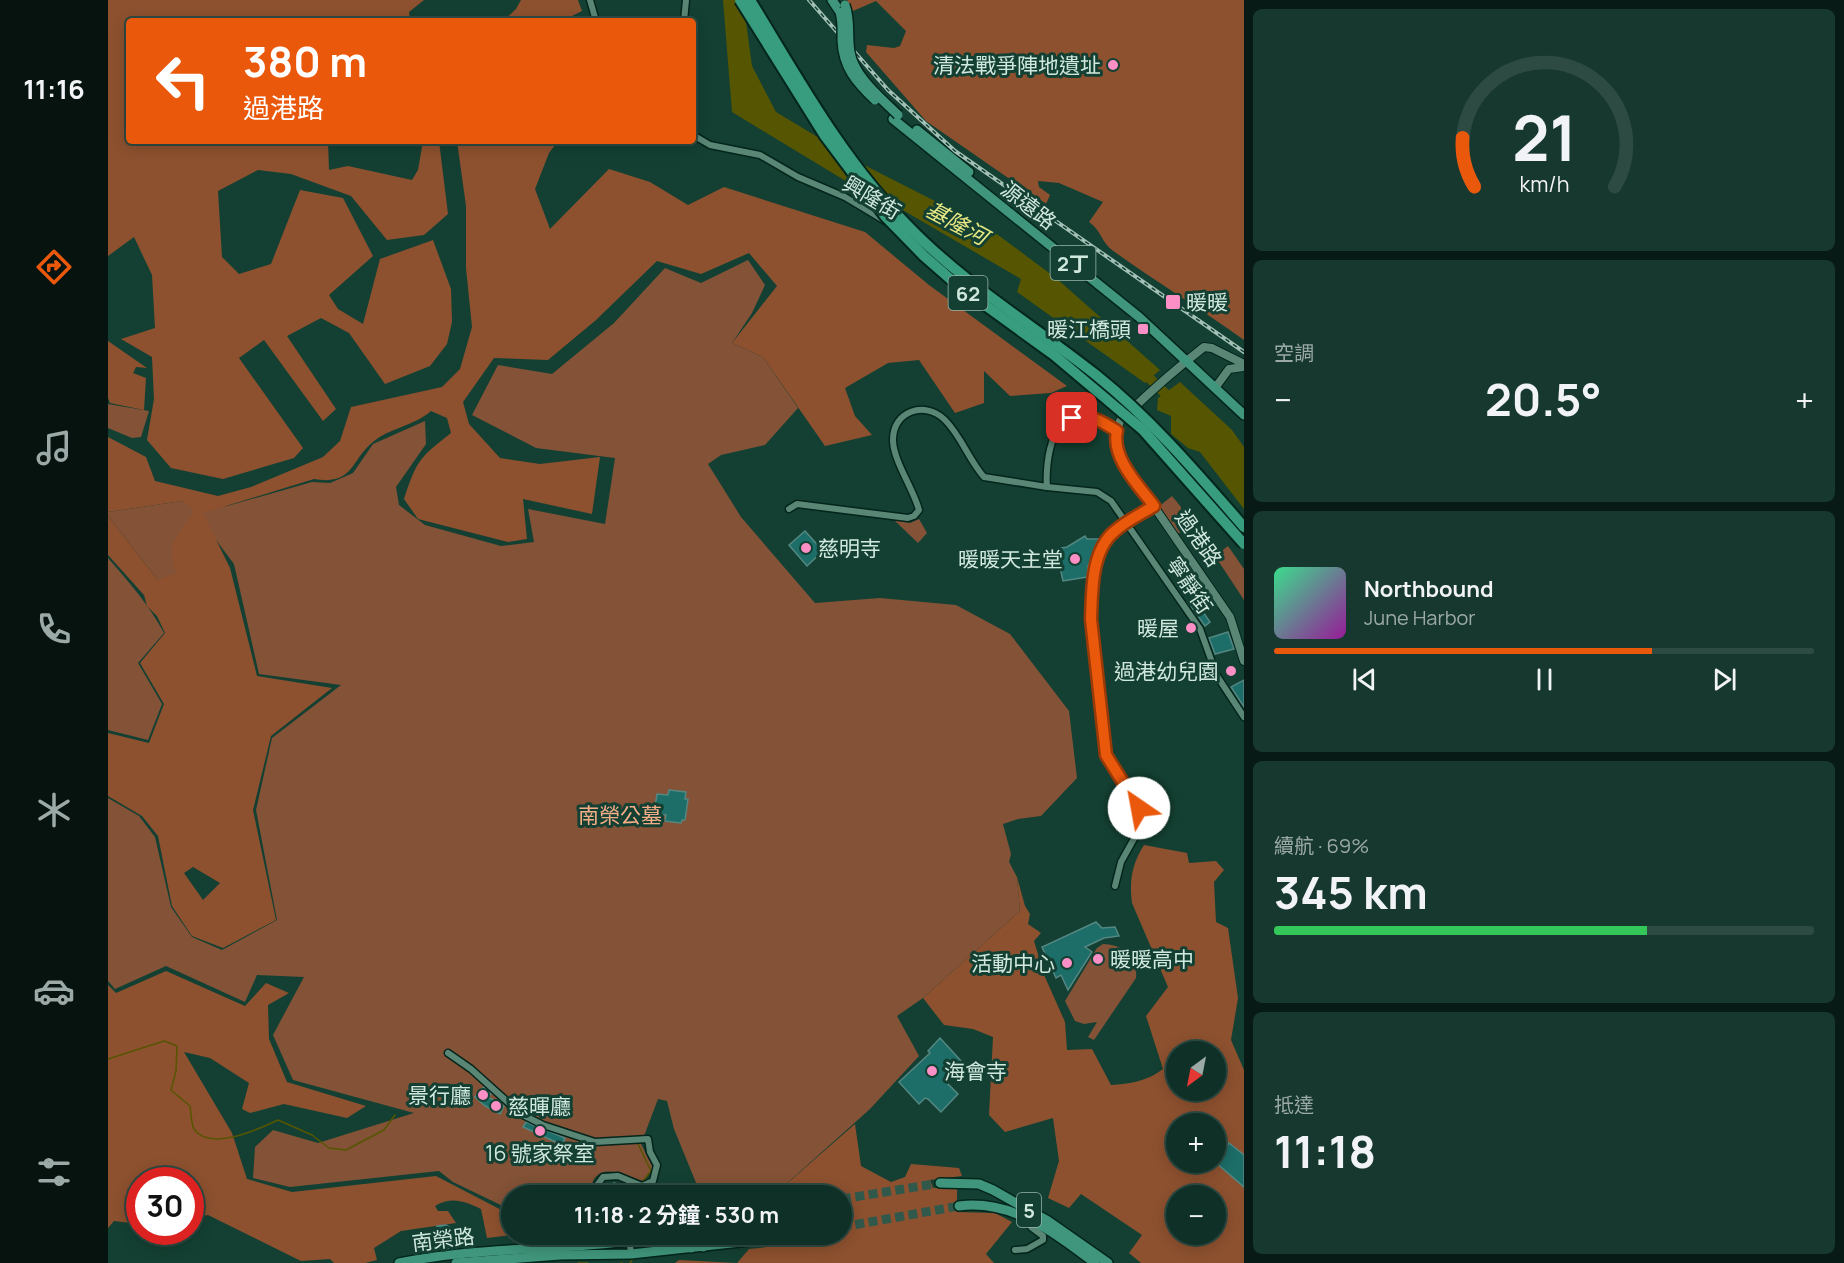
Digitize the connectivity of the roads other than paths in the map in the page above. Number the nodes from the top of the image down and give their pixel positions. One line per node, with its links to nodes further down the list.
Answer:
1 (590, 0): 7 (street)
2 (686, 0): 8 (street)
3 (740, 0): 22 (highway, 62, bridge)
4 (750, 0): 21 (highway, 62, bridge)
5 (832, 0): 6 (main road, 源遠路 / 2丁)
6 (842, 6): 10 (main road, 源遠路 / 2丁, bridge)
7 (595, 18)
8 (684, 18)
9 (696, 137): 14 (street, 興隆街)
10 (1185, 362): 11 (street); 12 (main road, 源遠路 / 2丁); 14 (street)
11 (1244, 366): 12 (street)
12 (1217, 386): 13 (main road, 源遠路 / 2丁); 15 (main road, 源遠路 / 2丁)
13 (1244, 408)
14 (1131, 410): 16 (street)
15 (1244, 415)
16 (1117, 431): 17 (street); 18 (street, 過港路)
17 (1047, 487): 19 (street); 20 (street, 寧靜街)
18 (1154, 506): 20 (street); 23 (street, 過港路)
19 (789, 509)
20 (1126, 524): 24 (street, 寧靜街); 25 (street)
21 (1244, 527)
22 (1244, 544)
23 (1244, 661)
24 (1244, 717)
25 (1115, 885)
26 (448, 1053): 31 (street)
27 (940, 1183): 28 (main road, 5)
28 (979, 1184): 32 (main road, 5); 33 (main road)
29 (597, 1185): 30 (street)
30 (640, 1185)
31 (644, 1185)
32 (993, 1190): 34 (main road); 50 (main road, 5)
33 (974, 1204): 34 (main road, 5); 35 (main road, 5)
34 (987, 1205): 36 (main road, 5)
35 (959, 1206)
36 (1032, 1220): 44 (street); 49 (main road, 5)
37 (577, 1245): 46 (main road, 南榮路)
38 (631, 1245): 45 (street)
39 (690, 1245): 42 (main road)
40 (702, 1245): 43 (main road)
41 (725, 1245): 43 (main road, 南榮路)
42 (691, 1248): 43 (main road, 南榮路); 45 (main road, 南榮路)
43 (703, 1248)
44 (1015, 1250)
45 (632, 1254): 46 (main road, 南榮路)
46 (470, 1259): 47 (main road, 南榮路); 48 (main road, 南榮路)
47 (399, 1263)
48 (456, 1263)
49 (1095, 1263)
50 (1108, 1263)

